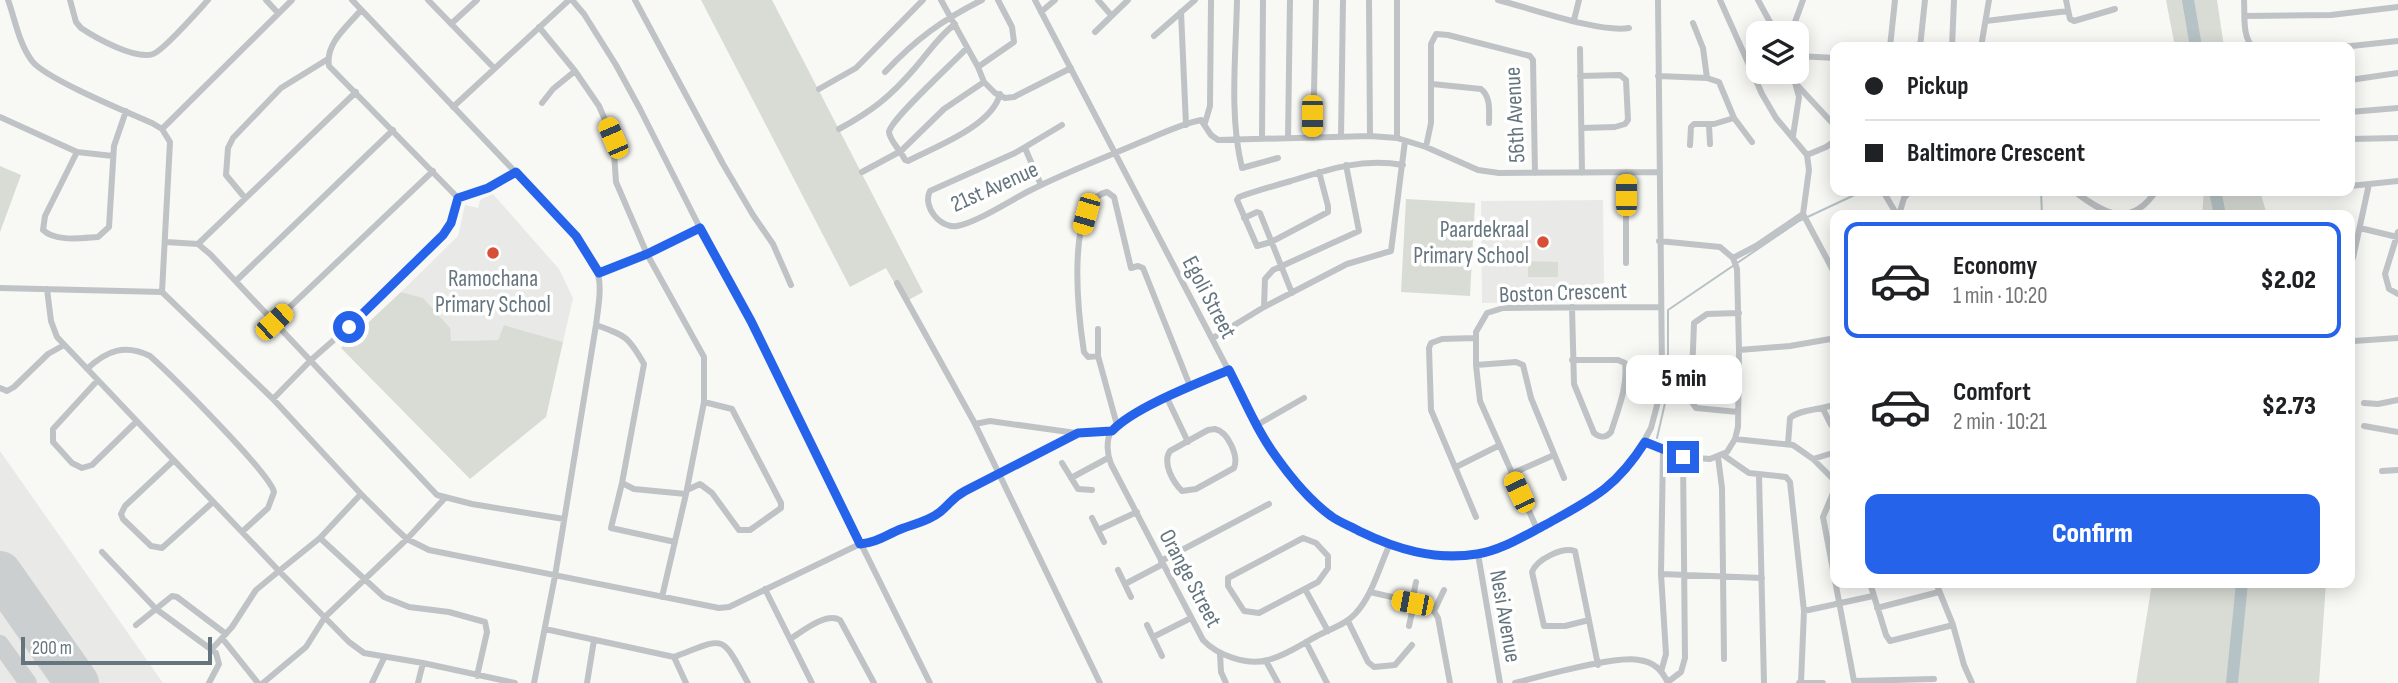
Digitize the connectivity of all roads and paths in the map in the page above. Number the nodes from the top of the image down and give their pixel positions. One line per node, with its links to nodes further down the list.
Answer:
1 (8, 0): 92 (street)
2 (208, 0): 39 (street)
3 (267, 0): 46 (street)
4 (292, 0): 46 (street)
5 (352, 0): 42 (street)
6 (428, 0): 55 (street)
7 (477, 0): 55 (street)
8 (570, 0): 57 (street); 151 (street)
9 (635, 0): 167 (street)
10 (923, 0): 86 (street)
11 (941, 0): 48 (street)
12 (982, 0): 48 (street)
13 (998, 0): 73 (street)
14 (1035, 0): 44 (street, Egoli Street)
15 (1055, 0): 44 (street)
16 (1098, 0): 47 (street)
17 (1128, 0): 47 (street)
18 (1195, 0): 45 (street)
19 (1211, 0): 97 (street)
20 (1237, 0): 109 (street)
21 (1263, 0): 110 (street)
22 (1290, 0): 111 (street)
23 (1316, 0): 112 (street)
24 (1343, 0): 108 (street)
25 (1369, 0): 106 (street)
26 (1397, 0): 113 (street)
27 (1498, 0): 50 (street)
28 (1580, 0): 50 (street)
29 (1658, 0): 80 (street, Egoli Street)
30 (1720, 0): 107 (street)
31 (1758, 0): 52 (street)
32 (1803, 0): 53 (street)
33 (1895, 0): 62 (street)
34 (1925, 0): 63 (street)
35 (1954, 0): 64 (street)
36 (1989, 0): 51 (street)
37 (2066, 0): 43 (street)
38 (2244, 0): 49 (street)
39 (73, 1)
40 (2398, 8): 49 (street)
41 (2115, 9): 43 (street)
42 (361, 10): 72 (street); 90 (street)
43 (2068, 11): 51 (street)
44 (1041, 12): 75 (street, Egoli Street)
45 (1181, 12): 60 (street); 100 (street)
46 (278, 13): 103 (street)
47 (1111, 15): 59 (street)
48 (951, 16): 56 (street); 77 (street)
49 (2245, 16): 66 (street)
50 (1574, 20): 58 (street)
51 (1986, 20): 65 (street)
52 (1769, 21)
53 (1795, 21)
54 (1693, 23): 81 (street)
55 (451, 24): 74 (street)
56 (955, 24): 68 (street); 104 (street)
57 (539, 27): 74 (street); 76 (street)
58 (1629, 28)
59 (1095, 32)
60 (1154, 36)
61 (2398, 41): 67 (street)
62 (1890, 42)
63 (1921, 42)
64 (1952, 42)
65 (1981, 42)
66 (2249, 42)
67 (2355, 46)
68 (967, 48): 73 (street); 123 (street)
69 (1580, 49): 79 (street)
70 (1809, 57): 71 (street)
71 (1830, 58)
72 (328, 59): 87 (street); 145 (street)
73 (978, 67): 83 (street)
74 (494, 68): 90 (street)
75 (1071, 68): 88 (street); 124 (street, Egoli Street)
76 (575, 71): 89 (street); 159 (street)
77 (885, 72)
78 (2398, 73): 82 (street)
79 (1580, 76): 102 (street); 102 (street)
80 (1658, 76): 81 (street); 136 (street, Egoli Street)
81 (1707, 78): 95 (street)
82 (2355, 79)
83 (984, 82): 88 (street); 123 (street)
84 (1432, 84): 98 (street); 121 (street, 56th Avenue); 137 (street, 56th Avenue)
85 (1797, 85): 96 (street); 107 (street)
86 (819, 89)
87 (356, 92): 105 (street); 145 (street)
88 (1000, 94): 123 (street)
89 (542, 103)
90 (453, 107): 132 (street)
91 (2398, 108): 93 (street)
92 (127, 111): 103 (street); 127 (street)
93 (2355, 112)
94 (0, 117): 125 (street)
95 (1734, 118): 101 (street); 117 (street)
96 (1830, 121)
97 (1205, 123): 100 (street, 21st Avenue); 109 (street)
98 (1489, 123)
99 (1062, 125): 122 (street, 21st Avenue)
100 (1186, 125): 124 (street, 21st Avenue)
101 (1709, 125): 118 (street); 120 (street)
102 (1582, 128): 138 (street)
103 (162, 129): 155 (street)
104 (839, 129)
105 (393, 130): 131 (street); 165 (street)
106 (1370, 136): 108 (street); 113 (street)
107 (1793, 136): 126 (street)
108 (1340, 137): 112 (street)
109 (1236, 138): 110 (street); 128 (street)
110 (1262, 138): 111 (street)
111 (1287, 138): 112 (street)
112 (1313, 138)
113 (1397, 138): 116 (street)
114 (2398, 138): 115 (street)
115 (2355, 139)
116 (1405, 141): 121 (street); 130 (street)
117 (1752, 142)
118 (1710, 144)
119 (1830, 144): 126 (street)
120 (1690, 145)
121 (1426, 147): 137 (street)
122 (1025, 148): 141 (street); 141 (street, 21st Avenue)
123 (901, 151): 133 (street)
124 (1114, 151): 141 (street, 21st Avenue); 180 (street, Egoli Street)
125 (77, 152): 127 (street); 127 (street)
126 (1807, 155): 149 (street)
127 (113, 156)
128 (1278, 158)
129 (1346, 165): 130 (street); 134 (street); 163 (street)
130 (1403, 165): 171 (street)
131 (433, 171): 146 (street); 177 (street)
132 (516, 172): 146 (street); 164 (street)
133 (862, 172)
134 (1319, 172): 150 (street); 156 (street)
135 (1626, 172): 136 (street); 138 (street); 161 (street)
136 (1658, 172): 154 (street, Egoli Street)
137 (1535, 173): 138 (street)
138 (1582, 173)
139 (2398, 181): 140 (street)
140 (2369, 184): 142 (street); 152 (street)
141 (1041, 185)
142 (2355, 185)
143 (2081, 196): 147 (street)
144 (2152, 196): 148 (street)
145 (245, 198): 157 (street)
146 (458, 198): 188 (street)
147 (2104, 210)
148 (2138, 210)
149 (1805, 217): 160 (street); 162 (street)
150 (1244, 218): 156 (street); 156 (street)
151 (700, 228): 159 (street); 255 (street)
152 (2360, 228): 153 (street); 158 (street)
153 (2397, 235): 172 (street)
154 (1659, 241): 160 (street); 175 (street, Egoli Street)
155 (166, 242): 157 (street); 170 (street)
156 (1272, 242): 163 (street)
157 (198, 244): 165 (street)
158 (2355, 249)
159 (647, 254): 164 (street); 200 (street)
160 (1733, 260): 176 (street)
161 (1626, 263)
162 (1830, 265)
163 (1282, 266): 171 (street); 173 (street)
164 (599, 273): 178 (street)
165 (236, 281): 177 (street)
166 (897, 283): 207 (street)
167 (791, 285)
168 (0, 288): 169 (street)
169 (47, 289): 170 (street); 185 (street)
170 (162, 292): 198 (street)
171 (1292, 293): 173 (street)
172 (2398, 294)
173 (1264, 307): 180 (street)
174 (1572, 307): 175 (street, Boston Crescent); 181 (street, Boston Crescent); 189 (street)
175 (1661, 307): 215 (street, Egoli Street)
176 (1739, 313): 186 (street); 204 (street)
177 (274, 322): 188 (street)
178 (596, 325): 236 (street); 247 (street)
179 (1098, 329): 187 (street)
180 (1213, 338): 192 (street, Egoli Street)
181 (1476, 338): 190 (street); 227 (street)
182 (2398, 338): 184 (street)
183 (1830, 339): 186 (street)
184 (2355, 341)
185 (64, 345): 191 (street); 195 (street)
186 (1739, 349): 204 (street)
187 (1098, 356): 194 (street); 210 (street)
188 (311, 360): 198 (street); 240 (street)
189 (1572, 360): 189 (street)
190 (1476, 365): 217 (street); 220 (street)
191 (87, 369): 193 (street); 250 (street)
192 (1229, 370): 194 (street); 208 (street, Egoli Street)
193 (97, 381): 205 (street); 205 (street)
194 (1189, 386): 196 (street)
195 (0, 388)
196 (1167, 398): 210 (street); 214 (street)
197 (1304, 398): 208 (street)
198 (273, 399): 239 (street)
199 (2398, 400): 201 (street)
200 (704, 402): 238 (street); 238 (street)
201 (2364, 403)
202 (1830, 406): 203 (street)
203 (1823, 409): 206 (street); 216 (street)
204 (1738, 412): 213 (street)
205 (136, 422): 225 (street)
206 (1830, 423)
207 (975, 424): 212 (street); 231 (street)
208 (1257, 425): 256 (street, Egoli Street)
209 (2364, 426): 211 (street)
210 (1114, 428): 212 (street); 223 (street)
211 (2398, 432)
212 (1078, 433): 231 (street)
213 (1735, 439): 216 (street); 221 (street)
214 (1188, 442): 214 (street)
215 (1645, 442): 218 (street); 248 (street, Egoli Street)
216 (1788, 444): 224 (street)
217 (1499, 446): 227 (street); 230 (street)
218 (1663, 449): 222 (street); 263 (street)
219 (1830, 454): 224 (street)
220 (1554, 455): 230 (street); 235 (street)
221 (1720, 456): 222 (street); 232 (street); 266 (street)
222 (1683, 457): 264 (street)
223 (1108, 458): 234 (street); 244 (street, Orange Street)
224 (1813, 459): 233 (street)
225 (173, 461): 242 (street); 242 (street)
226 (1062, 463): 234 (street)
227 (1456, 467): 246 (street)
228 (2398, 470): 229 (street)
229 (2382, 471)
230 (1511, 474): 248 (street)
231 (998, 475): 255 (street); 330 (street)
232 (1759, 475): 267 (street); 287 (street)
233 (1830, 477)
234 (1071, 478): 237 (street)
235 (1564, 478)
236 (622, 483): 238 (street); 253 (street)
237 (1092, 490)
238 (686, 492): 253 (street)
239 (361, 494): 251 (street); 252 (street)
240 (445, 498): 247 (street); 252 (street)
241 (1830, 499): 259 (street)
242 (213, 502): 250 (street)
243 (1269, 504): 260 (street)
244 (1137, 512): 249 (street); 260 (street, Orange Street)
245 (1092, 517): 249 (street)
246 (1476, 517)
247 (564, 519): 265 (street)
248 (1536, 529): 258 (street, Egoli Street)
249 (1098, 530): 254 (street)
250 (243, 531): 262 (street)
251 (320, 538): 262 (street); 268 (street)
252 (407, 539): 265 (street); 268 (street)
253 (675, 542): 280 (street)
254 (1104, 542)
255 (860, 544): 274 (street); 329 (street)
256 (1389, 546): 258 (street, Egoli Street); 277 (street)
257 (102, 552): 285 (street)
258 (1478, 554): 335 (street, Nesi Avenue)
259 (1830, 556)
260 (1162, 563): 270 (street); 289 (street, Orange Street)
261 (1118, 570): 270 (street)
262 (279, 571): 288 (street); 298 (street)
263 (1661, 575): 264 (street); 313 (street)
264 (1684, 575): 266 (street); 317 (street)
265 (555, 576): 280 (street); 296 (street)
266 (1722, 576): 267 (street); 309 (street)
267 (1762, 578): 338 (street)
268 (364, 580): 288 (street); 315 (street)
269 (1416, 582): 282 (street)
270 (1125, 584): 281 (street)
271 (1836, 588): 283 (street)
272 (1871, 588): 279 (street)
273 (1938, 588): 278 (street)
274 (765, 589): 280 (street); 300 (street)
275 (1305, 589): 275 (street); 297 (street)
276 (1444, 590): 286 (street)
277 (1370, 592): 282 (street); 290 (street)
278 (1939, 592): 284 (street); 294 (street)
279 (1873, 596): 283 (street); 284 (street)
280 (662, 597)
281 (1132, 597)
282 (1413, 603): 286 (street); 295 (street)
283 (1839, 605): 287 (street); 316 (street)
284 (1877, 608): 294 (street)
285 (156, 609): 292 (street); 298 (street); 304 (street)
286 (1434, 611): 334 (street)
287 (1804, 611): 339 (street)
288 (325, 617): 308 (street); 319 (street)
289 (1191, 618): 299 (street); 305 (street, Orange Street)
290 (1348, 621): 297 (street); 303 (street)
291 (1588, 621): 291 (street); 312 (street)
292 (136, 625)
293 (1147, 625): 299 (street)
294 (1953, 625): 341 (street)
295 (1409, 626)
296 (545, 629): 301 (street); 323 (street)
297 (1328, 631): 302 (street)
298 (224, 636): 304 (street); 319 (street)
299 (1153, 637): 306 (street)
300 (790, 639): 327 (street); 328 (street)
301 (594, 640): 307 (street); 324 (street)
302 (1307, 642): 310 (street); 333 (street)
303 (1412, 645)
304 (212, 649): 318 (street)
305 (1220, 654): 310 (street, Orange Street); 331 (street)
306 (1162, 656)
307 (674, 657): 325 (street); 326 (street)
308 (384, 658): 311 (street); 320 (street)
309 (1724, 660)
310 (1266, 661): 332 (street)
311 (423, 663): 315 (street); 321 (street)
312 (1598, 665): 313 (street); 314 (street)
313 (1661, 672): 317 (street)
314 (1548, 675): 336 (street); 337 (street)
315 (477, 676): 322 (street)
316 (1934, 679)
317 (1668, 682)
318 (209, 683)
319 (260, 683)
320 (372, 683)
321 (418, 683)
322 (515, 683)
323 (534, 683)
324 (587, 683)
325 (686, 683)
326 (748, 683)
327 (812, 683)
328 (874, 683)
329 (930, 683)
330 (1100, 683)
331 (1226, 683)
332 (1278, 683)
333 (1327, 683)
334 (1450, 683)
335 (1500, 683)
336 (1515, 683)
337 (1550, 683)
338 (1764, 683)
339 (1800, 683): 340 (street)
340 (1824, 683)
341 (1972, 683)

